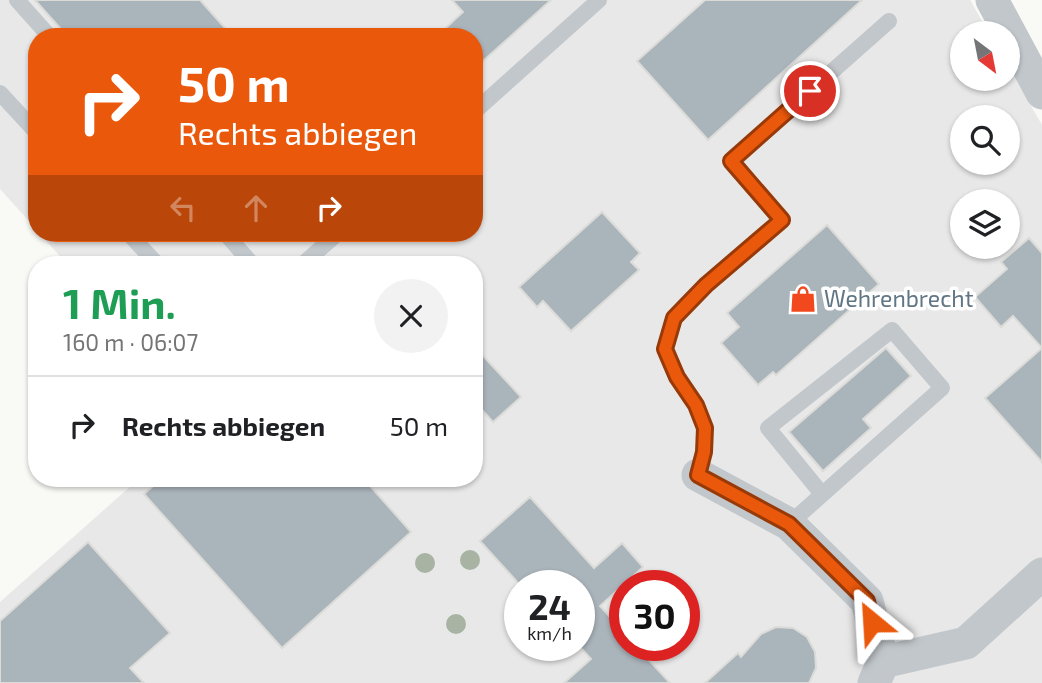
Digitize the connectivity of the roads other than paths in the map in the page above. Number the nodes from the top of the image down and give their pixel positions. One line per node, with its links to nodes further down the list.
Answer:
1 (17, 0): 5 (lane)
2 (600, 0): 8 (lane)
3 (992, 0): 7 (street)
4 (888, 21): 16 (lane)
5 (42, 28)
6 (0, 93): 9 (lane)
7 (1042, 93)
8 (483, 103)
9 (28, 123)
10 (136, 242): 13 (lane)
11 (233, 242): 14 (lane)
12 (328, 242): 15 (lane)
13 (150, 256)
14 (246, 256)
15 (312, 256)
16 (698, 475): 18 (street)
17 (822, 494): 17 (lane); 18 (lane)
18 (789, 524): 20 (street)
19 (1042, 574): 20 (street)
20 (879, 673)

